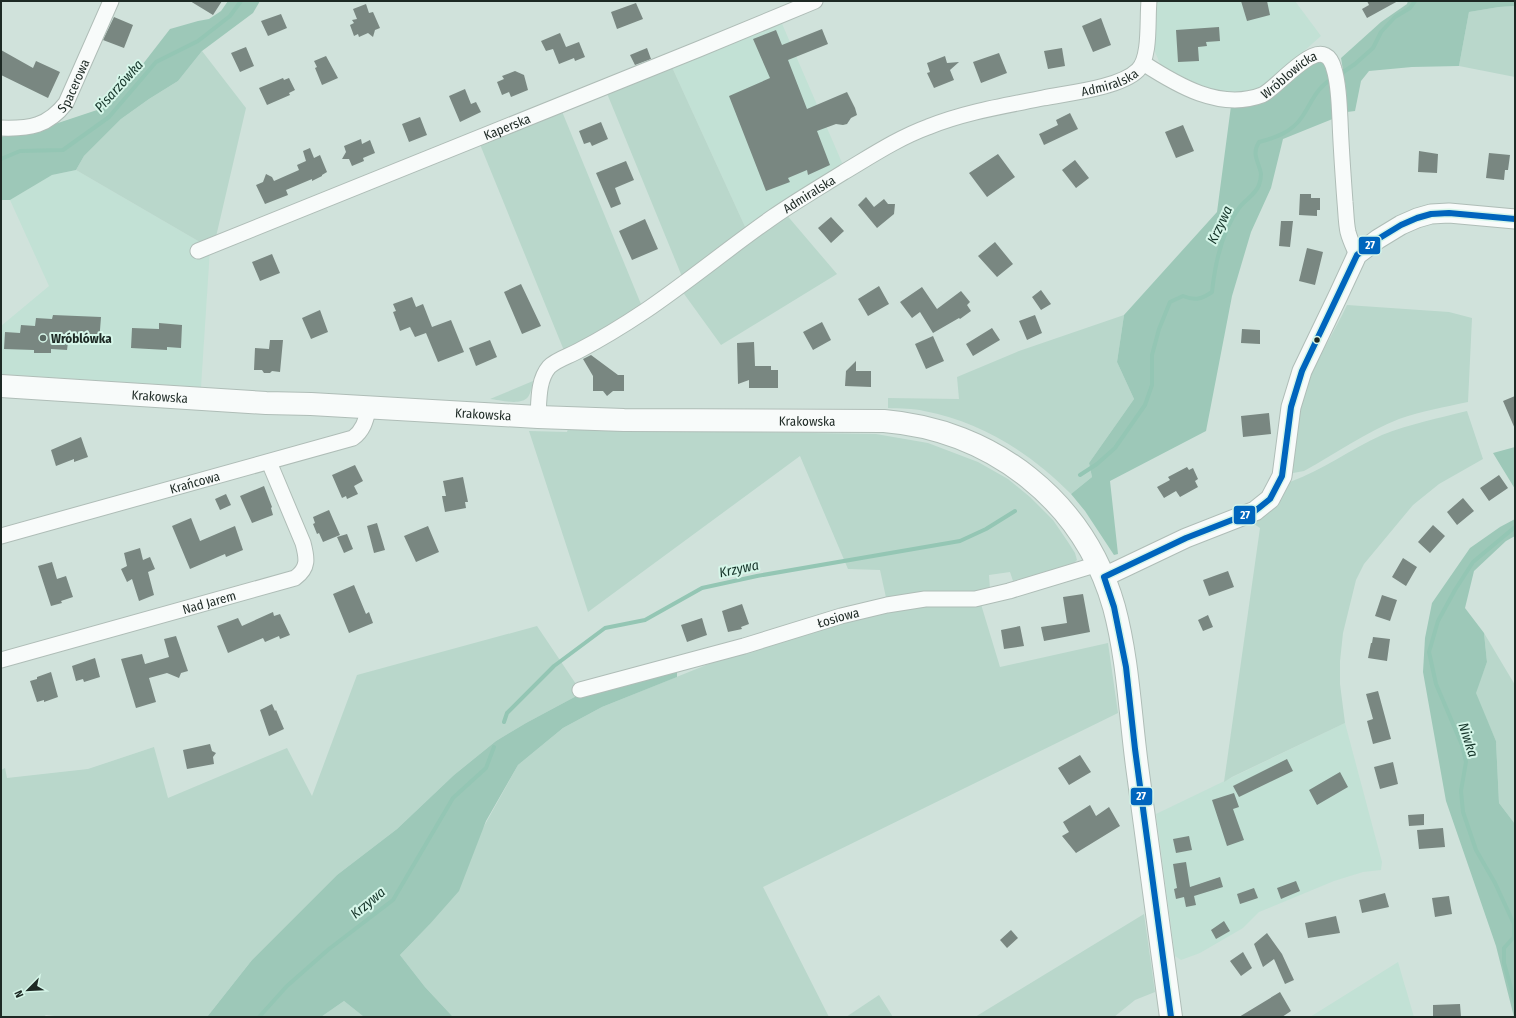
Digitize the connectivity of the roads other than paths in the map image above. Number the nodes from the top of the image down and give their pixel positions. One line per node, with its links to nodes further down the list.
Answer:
1 (111, 1): 5 (street, Spacerowa)
2 (815, 1): 7 (street, Kaperska)
3 (1148, 1): 4 (street)
4 (1143, 63): 8 (street, Wróblowicka); 11 (street, Admiralska)
5 (1, 128)
6 (1515, 219): 8 (street)
7 (198, 251)
8 (1357, 255): 14 (street)
9 (1, 386): 10 (main road, Krakowska)
10 (369, 406): 11 (main road, Krakowska); 12 (street, Krańcowa)
11 (538, 416): 14 (main road, Krakowska)
12 (269, 462): 13 (street, Krańcowa); 15 (street, Nad Jarem)
13 (1, 536)
14 (1101, 570): 16 (street, Łosiowa); 17 (main road, Krakowska)
15 (1, 660)
16 (580, 690)
17 (1171, 1017)

